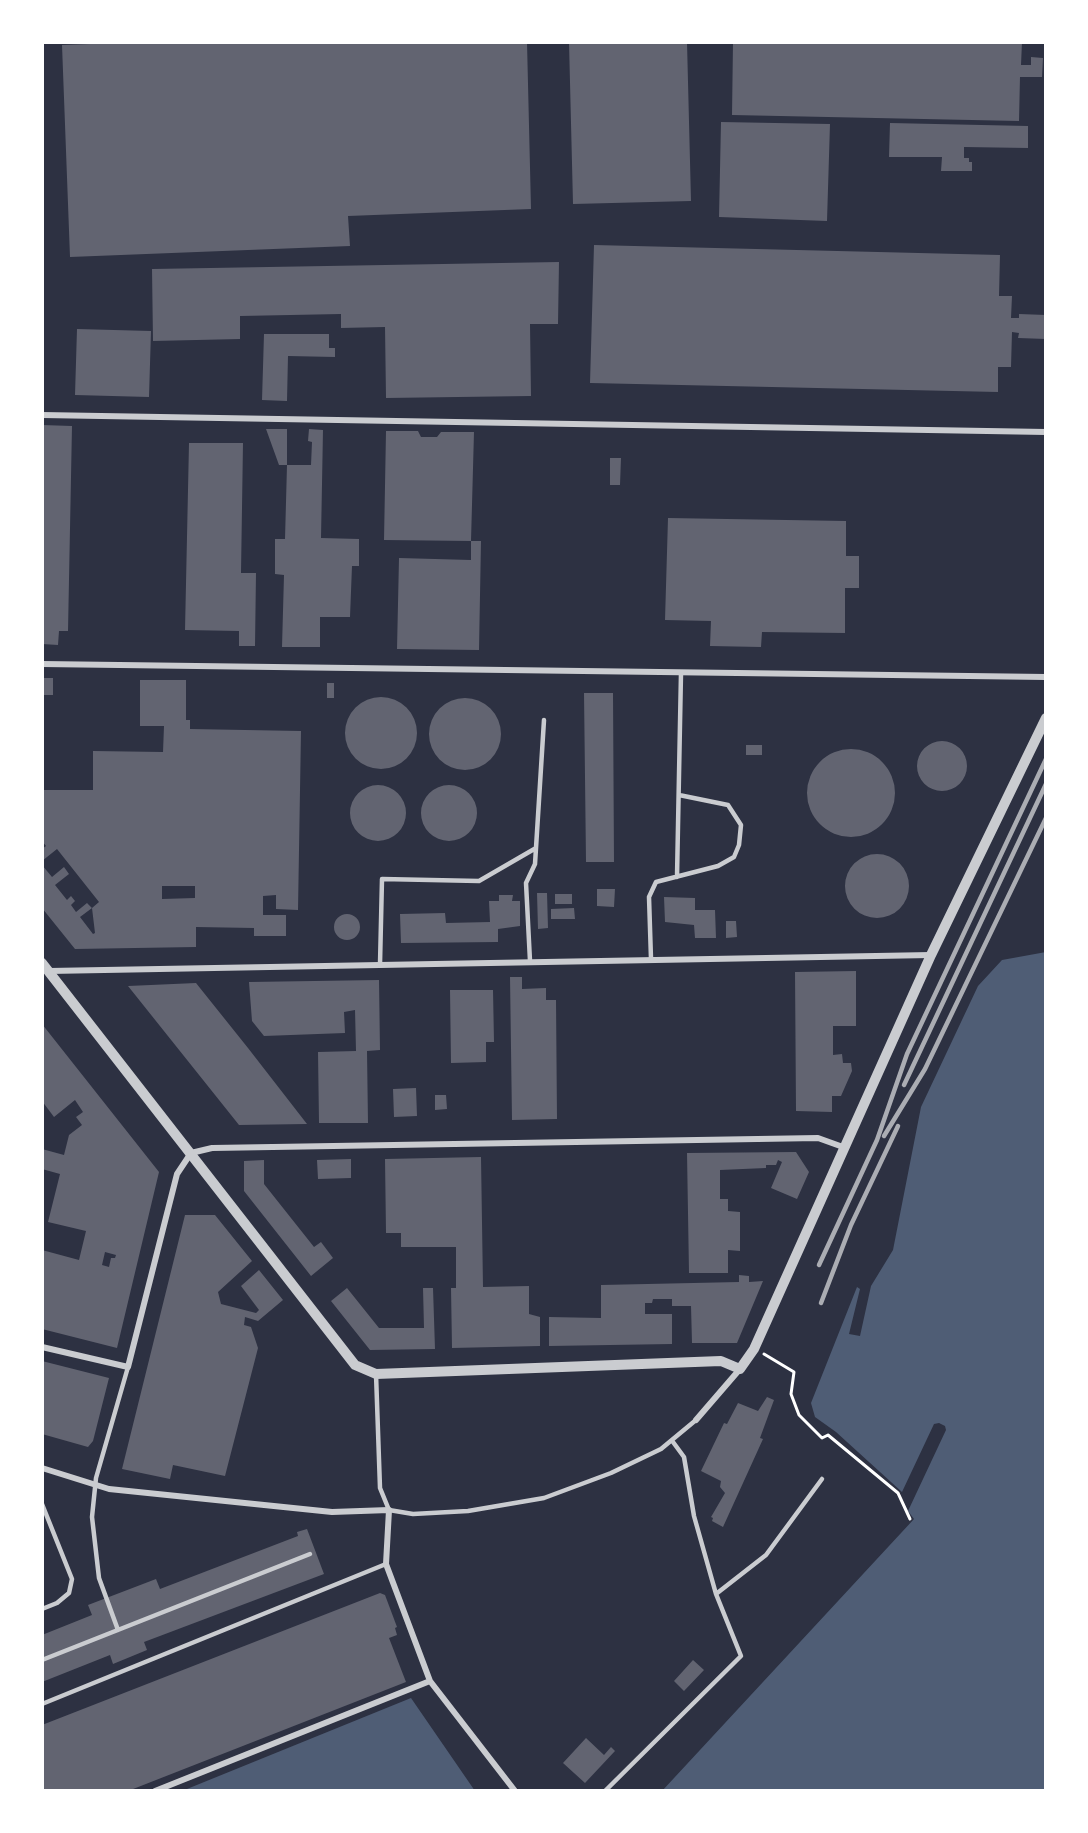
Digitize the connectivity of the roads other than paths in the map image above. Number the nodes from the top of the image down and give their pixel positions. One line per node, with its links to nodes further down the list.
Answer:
1 (42, 415): 2 (street)
2 (1046, 432)
3 (42, 664): 4 (street)
4 (681, 672): 5 (street); 8 (lane)
5 (1046, 677)
6 (1046, 718): 11 (street)
7 (544, 720): 9 (lane)
8 (679, 795): 10 (lane); 10 (lane)
9 (536, 848): 13 (lane); 14 (lane)
10 (677, 877): 12 (lane)
11 (931, 955): 12 (street); 16 (street)
12 (651, 959): 13 (street)
13 (530, 962): 14 (street)
14 (380, 964): 15 (street)
15 (45, 967): 17 (street)
16 (843, 1147): 17 (street); 20 (street)
17 (191, 1153): 19 (street); 21 (street)
18 (42, 1347): 19 (street)
19 (128, 1367): 32 (lane)
20 (740, 1369): 21 (street); 22 (street)
21 (376, 1374): 27 (lane)
22 (696, 1420): 23 (lane)
23 (673, 1442): 27 (lane); 30 (lane)
24 (42, 1468): 27 (street)
25 (822, 1479): 30 (lane)
26 (42, 1504): 31 (lane)
27 (389, 1510): 29 (street)
28 (310, 1554): 32 (lane)
29 (386, 1564): 34 (street); 35 (lane)
30 (716, 1594): 38 (lane)
31 (42, 1609)
32 (118, 1630): 33 (lane)
33 (42, 1659)
34 (430, 1681): 36 (street); 37 (street)
35 (42, 1704)
36 (155, 1791)
37 (515, 1791)
38 (605, 1791)

